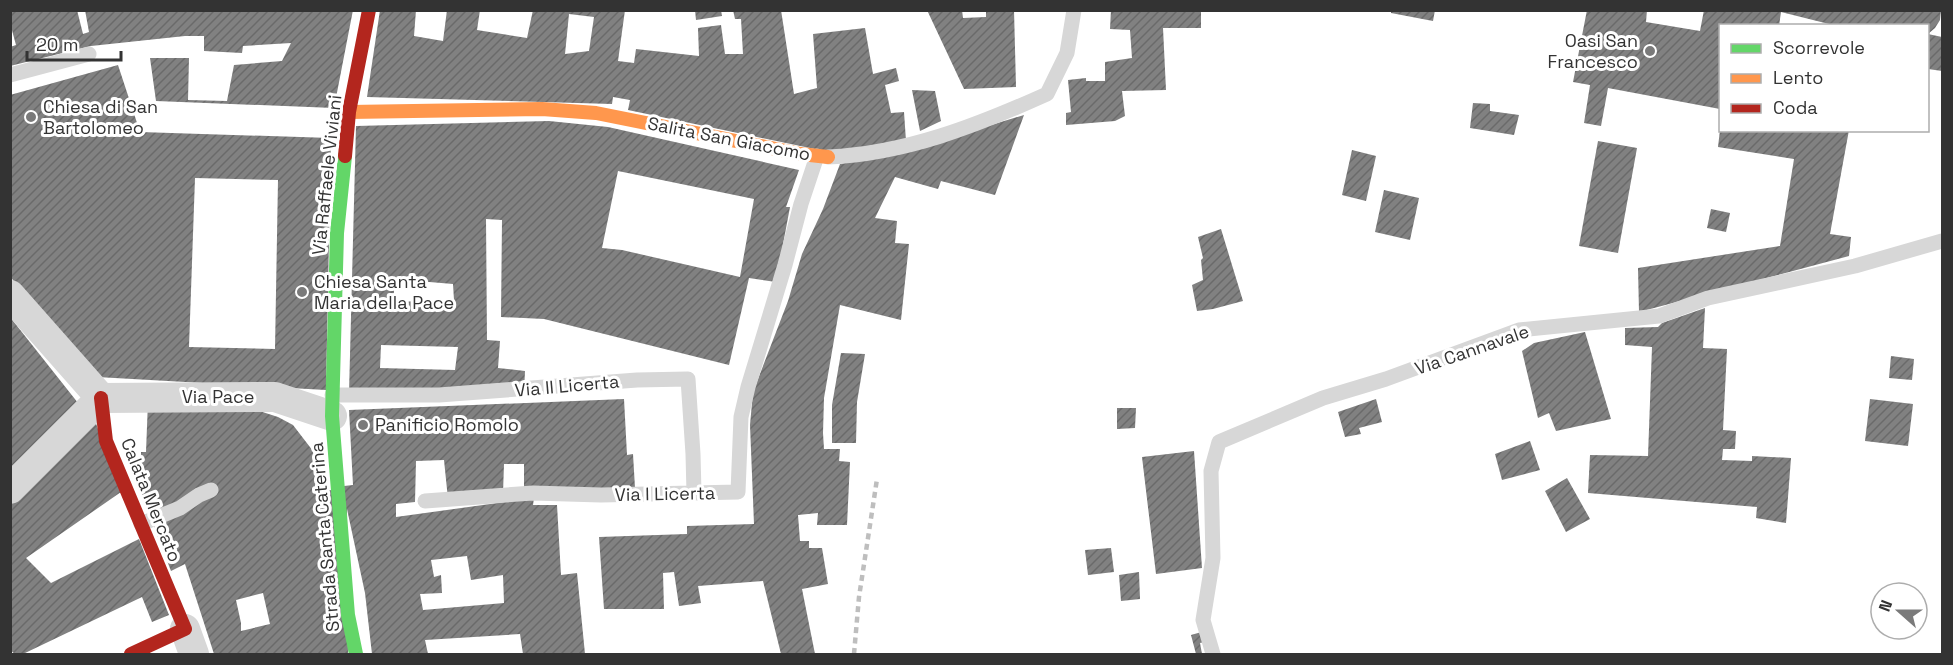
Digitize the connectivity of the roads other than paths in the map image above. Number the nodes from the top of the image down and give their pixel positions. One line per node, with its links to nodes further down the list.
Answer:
1 (369, 10): 5 (street, Via Raffaele Viviani)
2 (1074, 10): 6 (lane, Salita San Giacomo)
3 (89, 54): 4 (lane)
4 (10, 75)
5 (349, 112): 6 (street, Salita San Giacomo); 10 (street, Via Raffaele Viviani)
6 (823, 157): 13 (lane, Via I Licerta)
7 (1942, 241): 19 (lane, Via Cannavale)
8 (10, 295): 9 (street)
9 (101, 398): 10 (street, Via Pace); 11 (street); 15 (street, Calata Mercato)
10 (332, 405): 13 (lane, Via II Licerta); 18 (street, Strada Santa Caterina)
11 (10, 489)
12 (211, 490): 15 (lane)
13 (693, 493): 14 (lane, Via I Licerta)
14 (425, 501)
15 (141, 524): 16 (street, Calata Mercato)
16 (186, 632): 17 (street)
17 (131, 654)
18 (356, 654)
19 (1213, 654)

